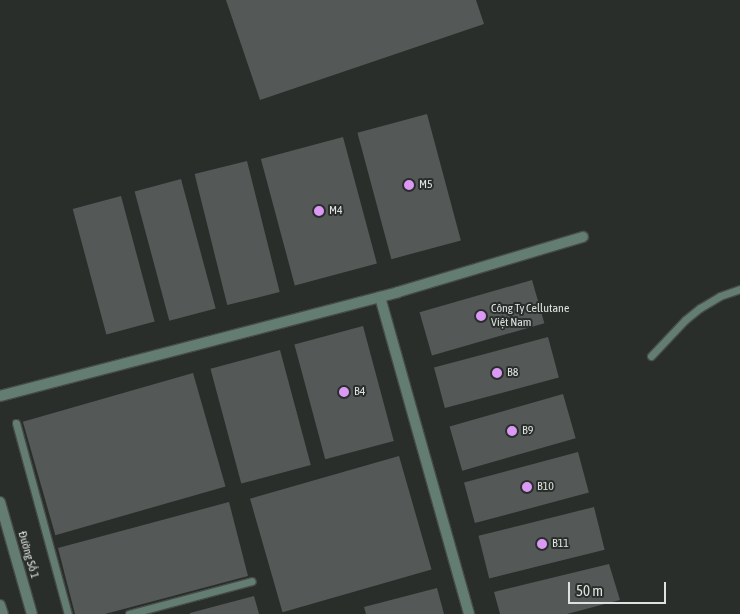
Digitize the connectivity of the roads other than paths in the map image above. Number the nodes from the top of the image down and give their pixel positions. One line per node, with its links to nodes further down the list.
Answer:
1 (583, 237): 3 (street)
2 (740, 289): 4 (lane)
3 (380, 297): 5 (street); 14 (street)
4 (651, 356)
5 (0, 396)
6 (16, 423): 12 (lane)
7 (0, 502): 11 (street, Đường Số 1)
8 (252, 581): 13 (lane)
9 (0, 604): 10 (street)
10 (2, 614)
11 (32, 614)
12 (68, 614)
13 (129, 614)
14 (470, 614)

